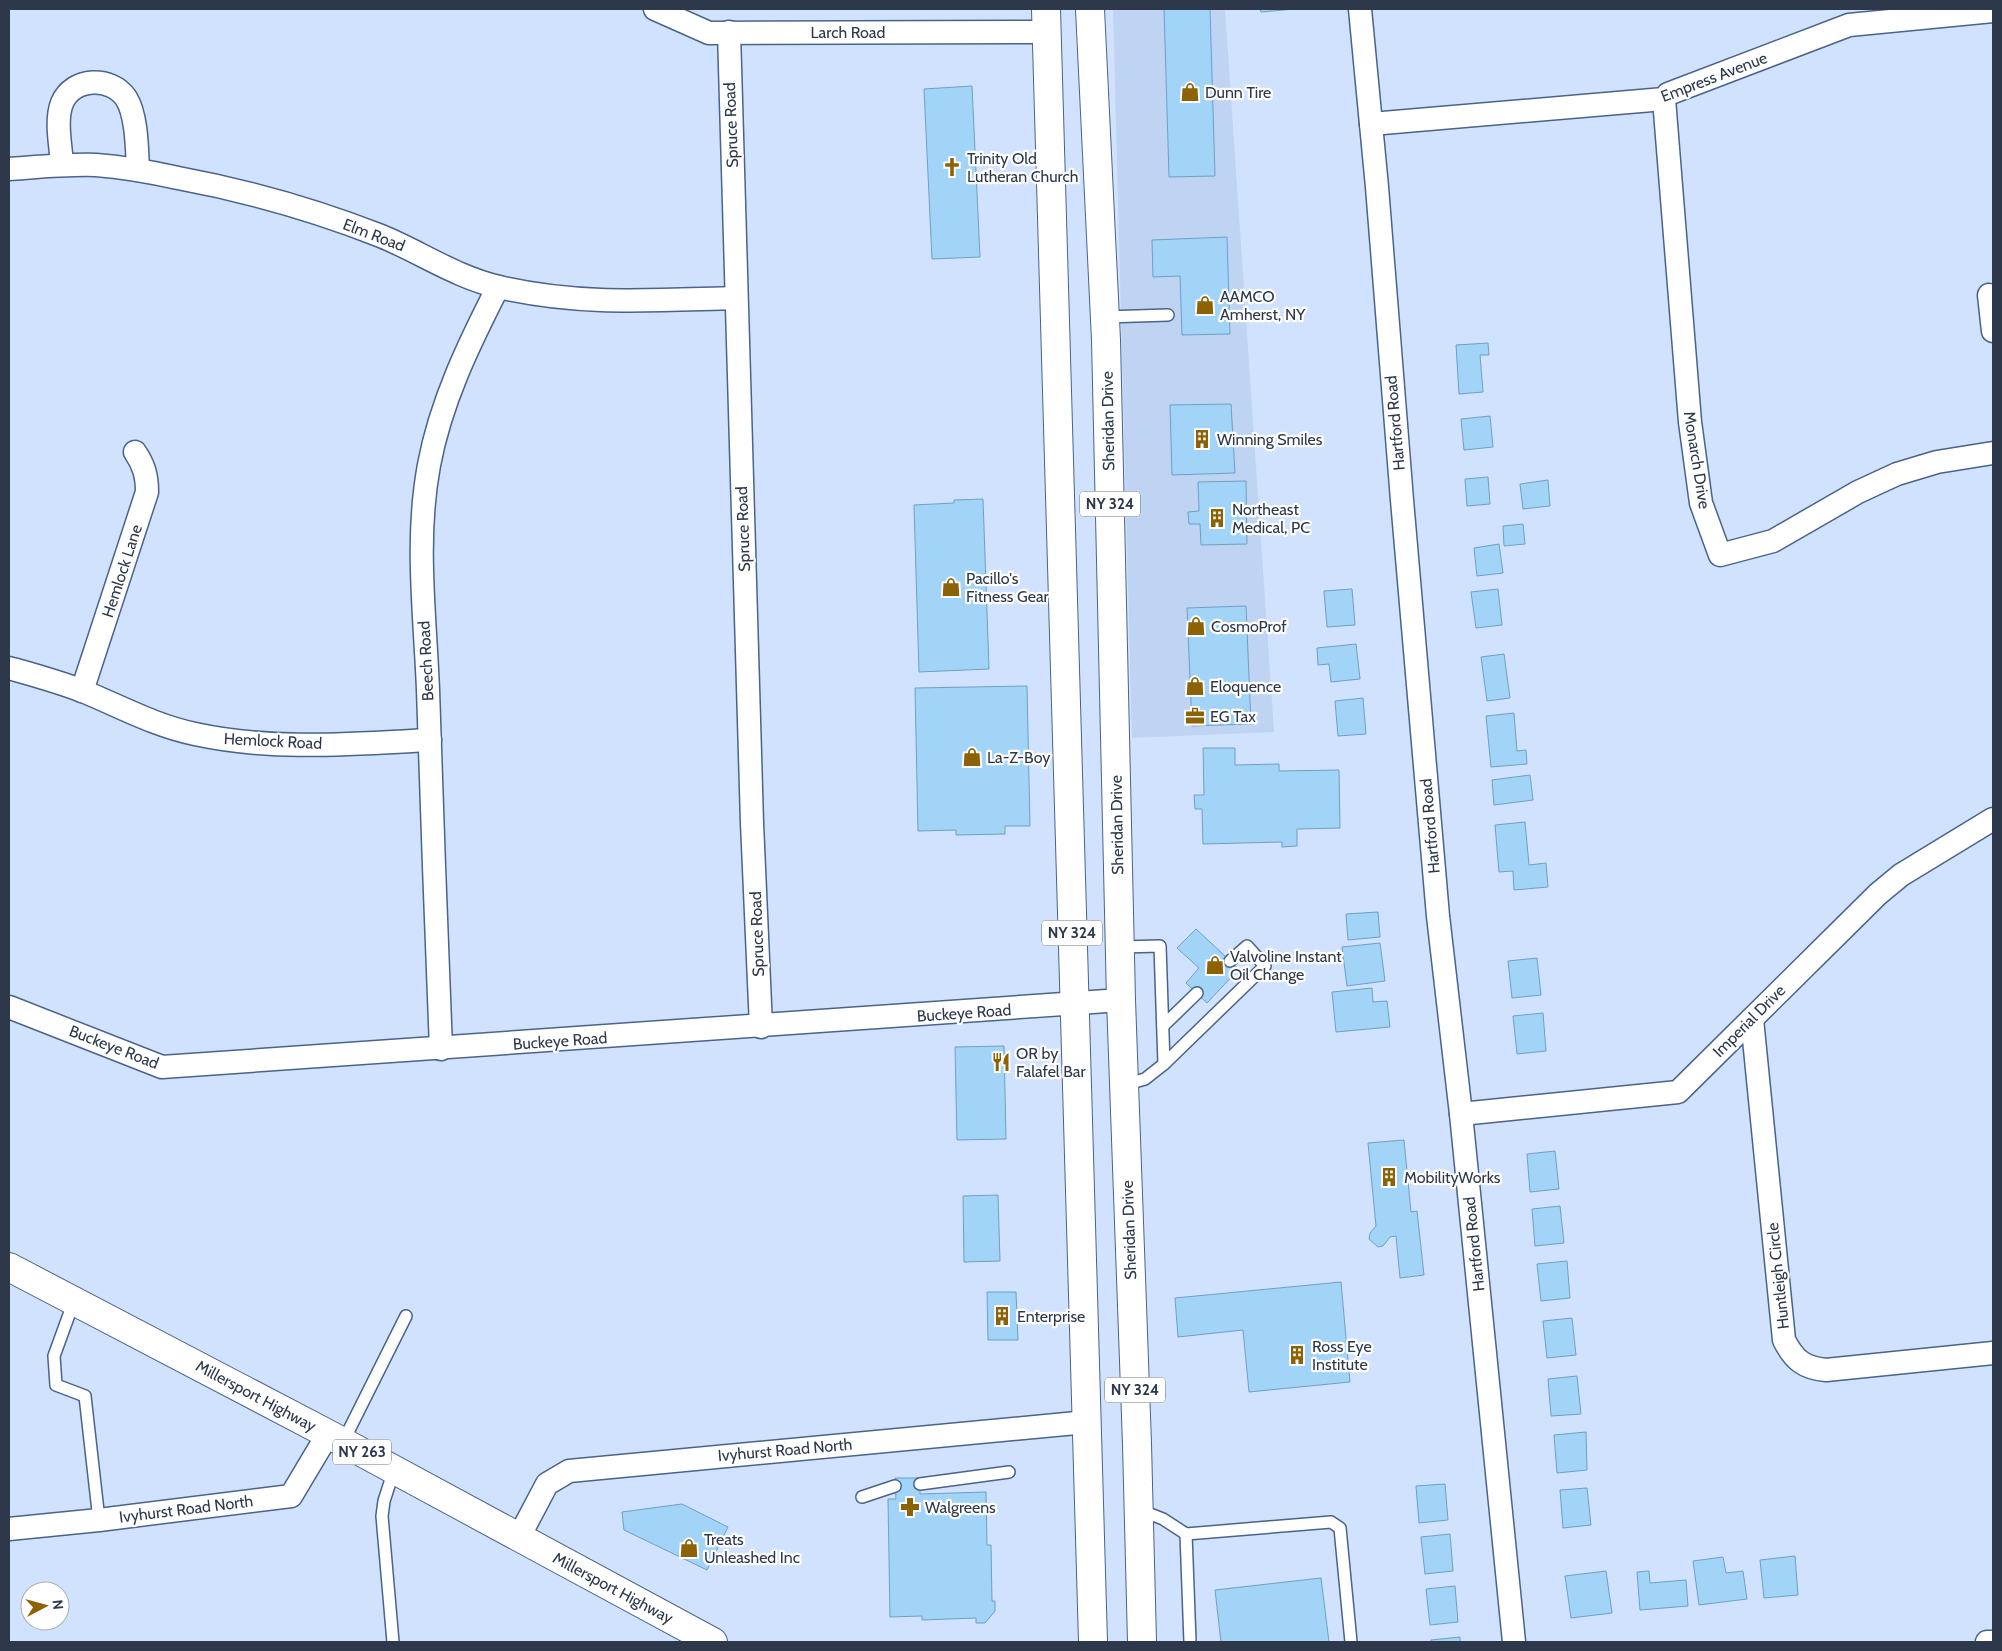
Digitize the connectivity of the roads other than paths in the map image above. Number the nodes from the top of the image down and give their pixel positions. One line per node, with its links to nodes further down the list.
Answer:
1 (655, 9): 6 (street, Larch Road)
2 (1090, 9): 16 (main road, Sheridan Drive / NY 324)
3 (1360, 9): 8 (street, Hartford Road)
4 (1993, 11): 7 (street, Empress Avenue)
5 (1047, 20): 6 (street, Larch Road); 28 (main road, NY 324)
6 (729, 32): 14 (street, Spruce Road)
7 (1664, 99): 8 (street, Empress Avenue); 19 (street, Monarch Drive)
8 (1371, 124): 36 (street, Hartford Road)
9 (62, 165): 10 (street, Elm Road); 11 (street, Elm Road); 11 (street)
10 (9, 169)
11 (138, 170): 12 (street, Elm Road)
12 (498, 287): 14 (street, Elm Road); 22 (street, Beech Road)
13 (1989, 295): 17 (street)
14 (736, 298): 32 (street, Spruce Road)
15 (1168, 315): 16 (lane)
16 (1105, 317): 24 (main road, Sheridan Drive / NY 324)
17 (1993, 331)
18 (135, 452): 21 (street, Hemlock Lane)
19 (1993, 453)
20 (9, 668): 21 (street, Hemlock Road)
21 (82, 691): 22 (street, Hemlock Road)
22 (430, 740): 33 (street, Beech Road)
23 (1993, 819): 30 (street, Imperial Drive)
24 (1120, 947): 27 (main road, Sheridan Drive / NY 324); 31 (lane)
25 (1230, 961): 34 (lane)
26 (1197, 993): 31 (lane)
27 (1121, 1000): 28 (street, Buckeye Road); 35 (main road, Sheridan Drive / NY 324)
28 (1075, 1005): 32 (street, Buckeye Road); 41 (main road, NY 324)
29 (11, 1013): 33 (street, Buckeye Road)
30 (1752, 1018): 36 (street, Imperial Drive); 40 (street, Huntleigh Circle)
31 (1163, 1026): 34 (lane)
32 (761, 1027): 33 (street, Buckeye Road)
33 (441, 1049)
34 (1164, 1064): 35 (lane)
35 (1124, 1085): 48 (main road, Sheridan Drive / NY 324)
36 (1461, 1114): 59 (street, Hartford Road)
37 (9, 1267): 38 (main road, Millersport Highway / NY 263)
38 (74, 1300): 42 (main road, Millersport Highway / NY 263); 49 (lane)
39 (406, 1316): 42 (lane)
40 (1993, 1353)
41 (1087, 1422): 52 (street, Ivyhurst Road North); 55 (main road, NY 324)
42 (336, 1438): 43 (main road, Millersport Highway / NY 263); 49 (street, Ivyhurst Road North)
43 (394, 1470): 52 (main road, Millersport Highway / NY 263); 53 (lane)
44 (1009, 1472): 45 (lane)
45 (920, 1484)
46 (895, 1486): 47 (lane)
47 (862, 1498)
48 (1138, 1509): 51 (lane); 56 (main road, Sheridan Drive / NY 324)
49 (99, 1520): 50 (street, Ivyhurst Road North)
50 (9, 1529)
51 (1186, 1534): 57 (lane); 58 (lane)
52 (519, 1537): 54 (main road, Millersport Highway / NY 263)
53 (393, 1642)
54 (713, 1642)
55 (1093, 1642)
56 (1142, 1642)
57 (1190, 1642)
58 (1351, 1642)
59 (1514, 1642)
60 (1987, 1642): 61 (street)
61 (1993, 1642)

